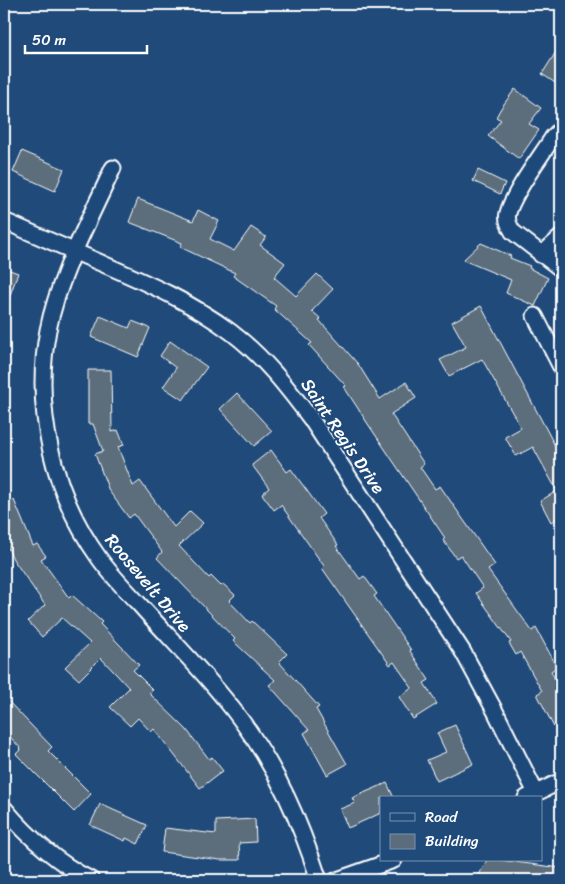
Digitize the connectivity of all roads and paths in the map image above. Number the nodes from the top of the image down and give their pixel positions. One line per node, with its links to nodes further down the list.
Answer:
1 (561, 129): 6 (street)
2 (113, 168): 5 (street, Roosevelt Drive)
3 (4, 221): 5 (street, Saint Regis Drive)
4 (561, 237): 6 (street)
5 (75, 252): 11 (street, Saint Regis Drive); 15 (street, Roosevelt Drive)
6 (541, 255): 7 (street)
7 (561, 269)
8 (535, 316): 9 (street)
9 (561, 367)
10 (561, 781): 11 (street)
11 (531, 795)
12 (4, 808): 14 (street)
13 (388, 862): 16 (street)
14 (91, 880)
15 (319, 880)
16 (337, 880)

